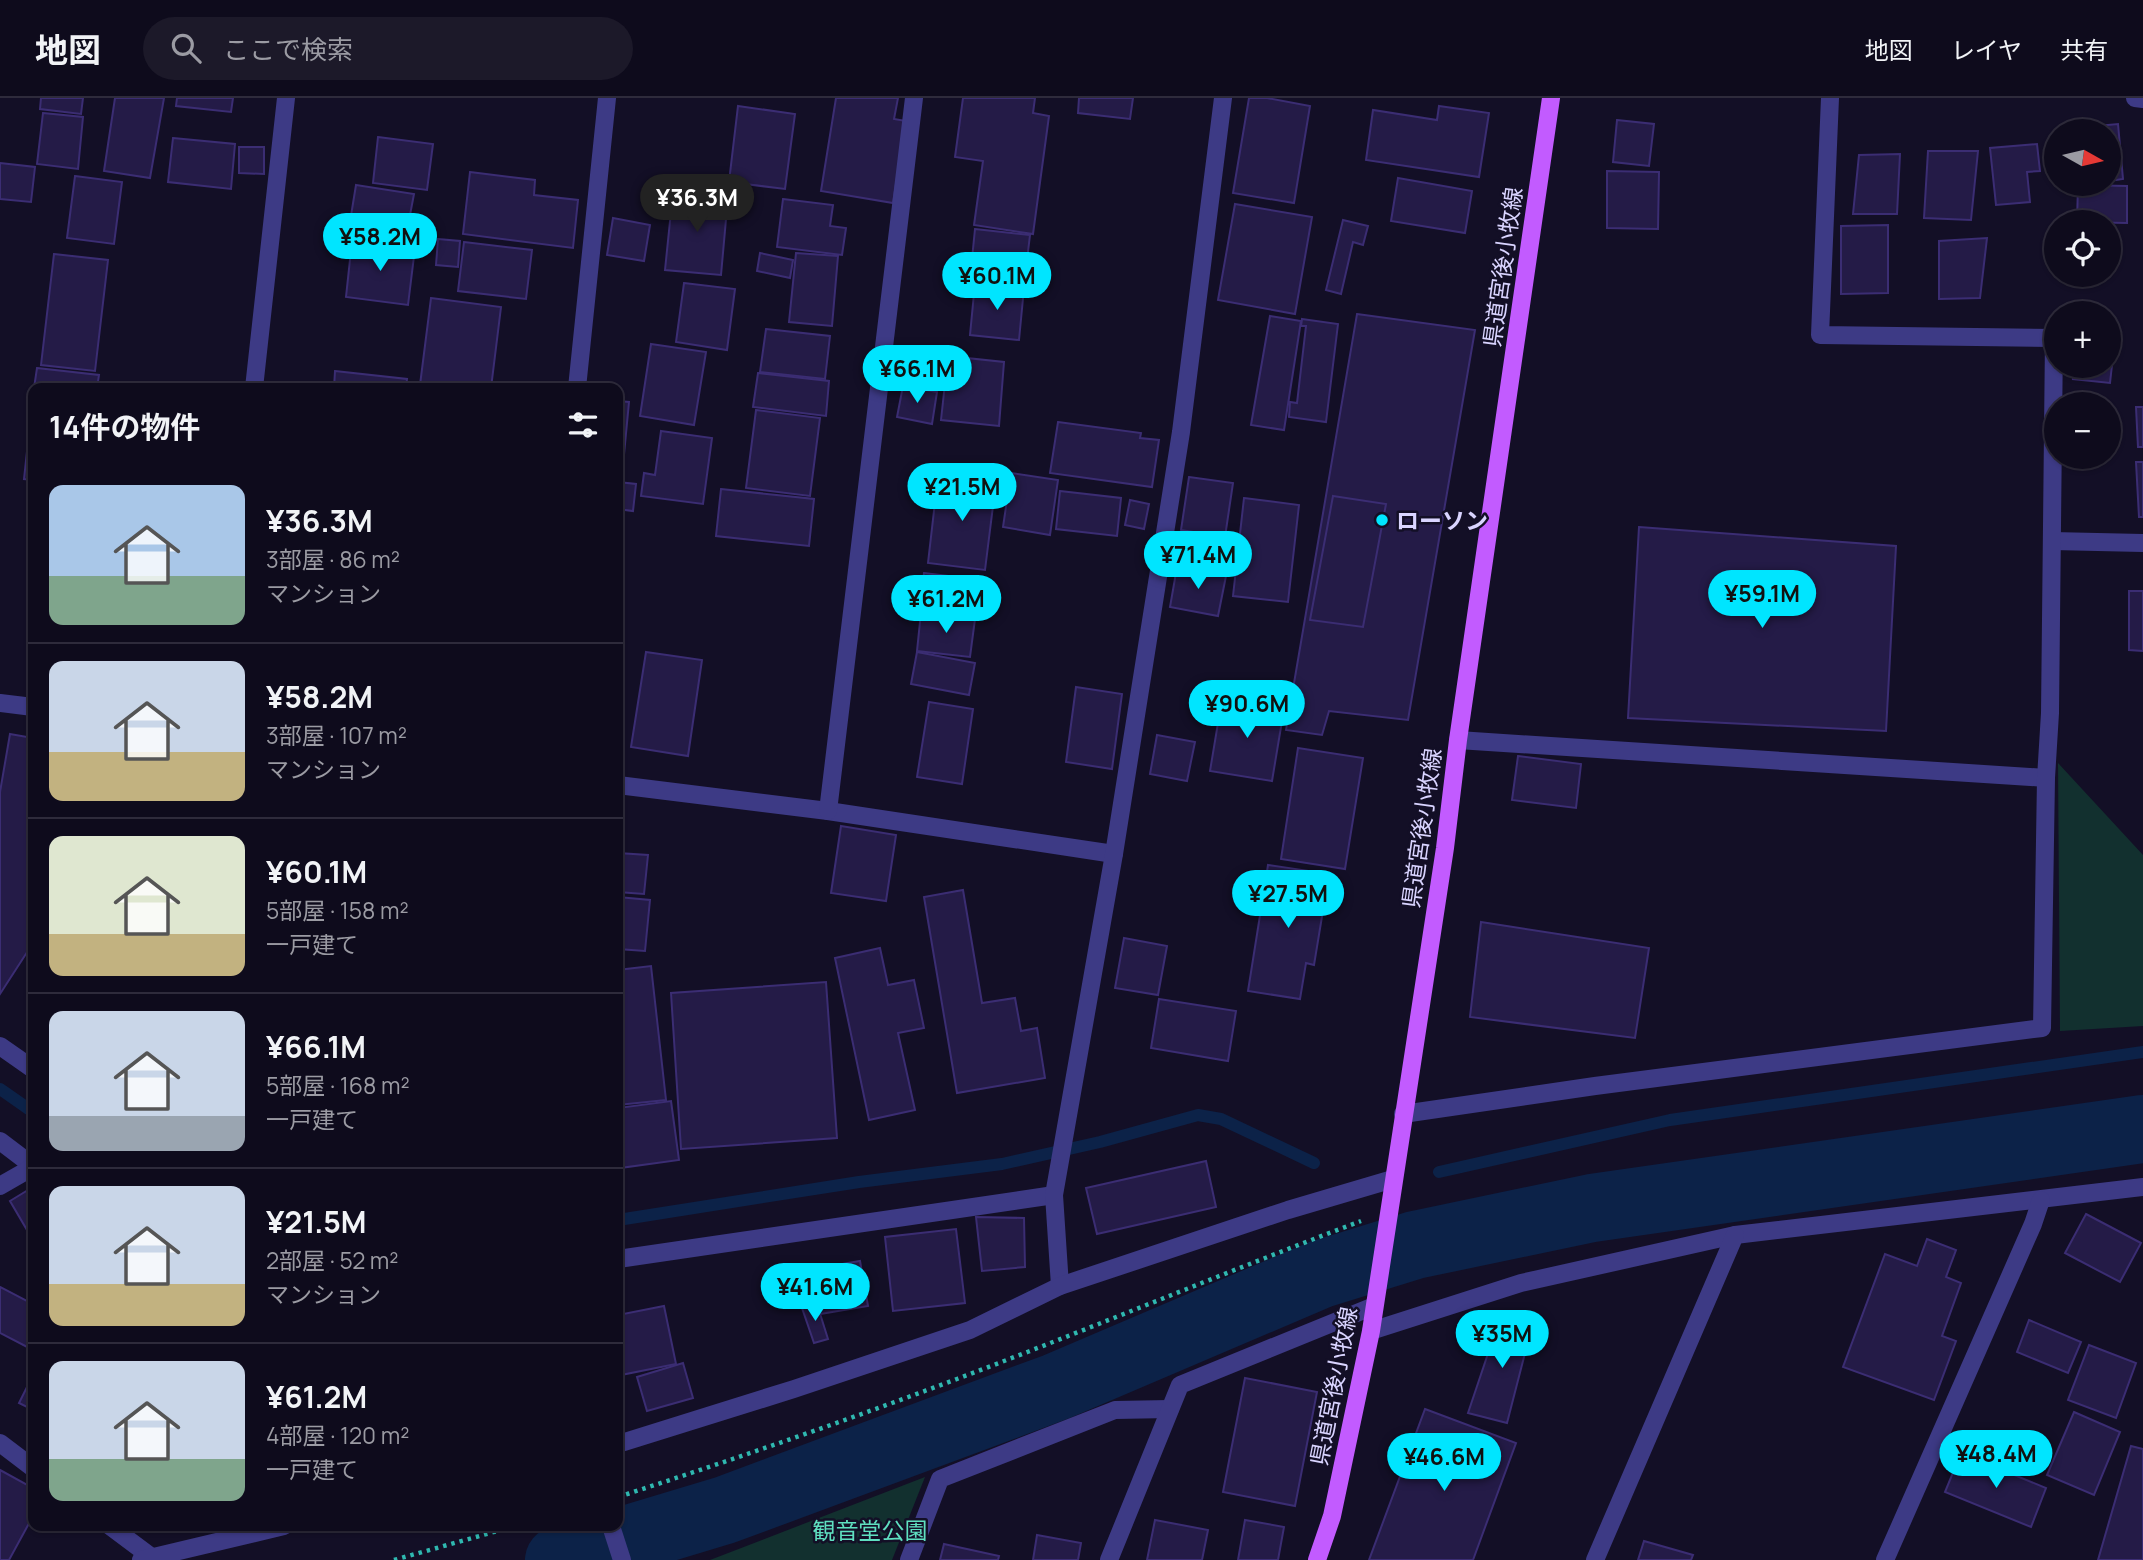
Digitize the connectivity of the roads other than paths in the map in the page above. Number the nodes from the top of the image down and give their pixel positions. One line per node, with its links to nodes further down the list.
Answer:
1 (286, 98): 9 (street)
2 (607, 98): 10 (street)
3 (914, 98): 18 (street)
4 (1223, 98): 19 (street)
5 (1551, 98): 15 (main road, 県道宮後小牧線)
6 (1830, 98): 11 (street)
7 (2135, 98): 8 (street)
8 (2143, 99)
9 (255, 383)
10 (578, 383)
11 (2052, 541): 12 (street); 16 (street)
12 (2143, 543)
13 (0, 703): 14 (street)
14 (28, 706)
15 (1458, 740): 16 (street); 22 (main road, 県道宮後小牧線)
16 (2046, 778): 22 (street)
17 (623, 786): 18 (street)
18 (828, 811): 19 (street)
19 (1114, 854): 29 (street)
20 (0, 1046): 21 (street)
21 (28, 1066)
22 (1403, 1114): 26 (main road, 県道宮後小牧線)
23 (0, 1141): 24 (street)
24 (28, 1162)
25 (28, 1169): 27 (street)
26 (1393, 1179): 33 (street); 34 (main road, 県道宮後小牧線)
27 (0, 1186)
28 (2143, 1187): 30 (street)
29 (1054, 1195): 32 (street); 33 (street)
30 (2040, 1200): 31 (street); 49 (street)
31 (1735, 1235): 35 (street); 48 (street)
32 (623, 1258)
33 (1060, 1286): 37 (street)
34 (1374, 1306): 35 (main road, 県道宮後小牧線); 36 (street)
35 (1371, 1331): 47 (main road, 県道宮後小牧線)
36 (1170, 1409): 45 (street); 46 (street)
37 (623, 1442)
38 (0, 1443): 39 (street)
39 (28, 1464)
40 (116, 1531): 43 (street)
41 (262, 1531): 43 (street)
42 (613, 1531): 44 (street)
43 (146, 1558)
44 (622, 1560)
45 (909, 1560)
46 (1109, 1560)
47 (1317, 1560)
48 (1595, 1560)
49 (1885, 1560)

